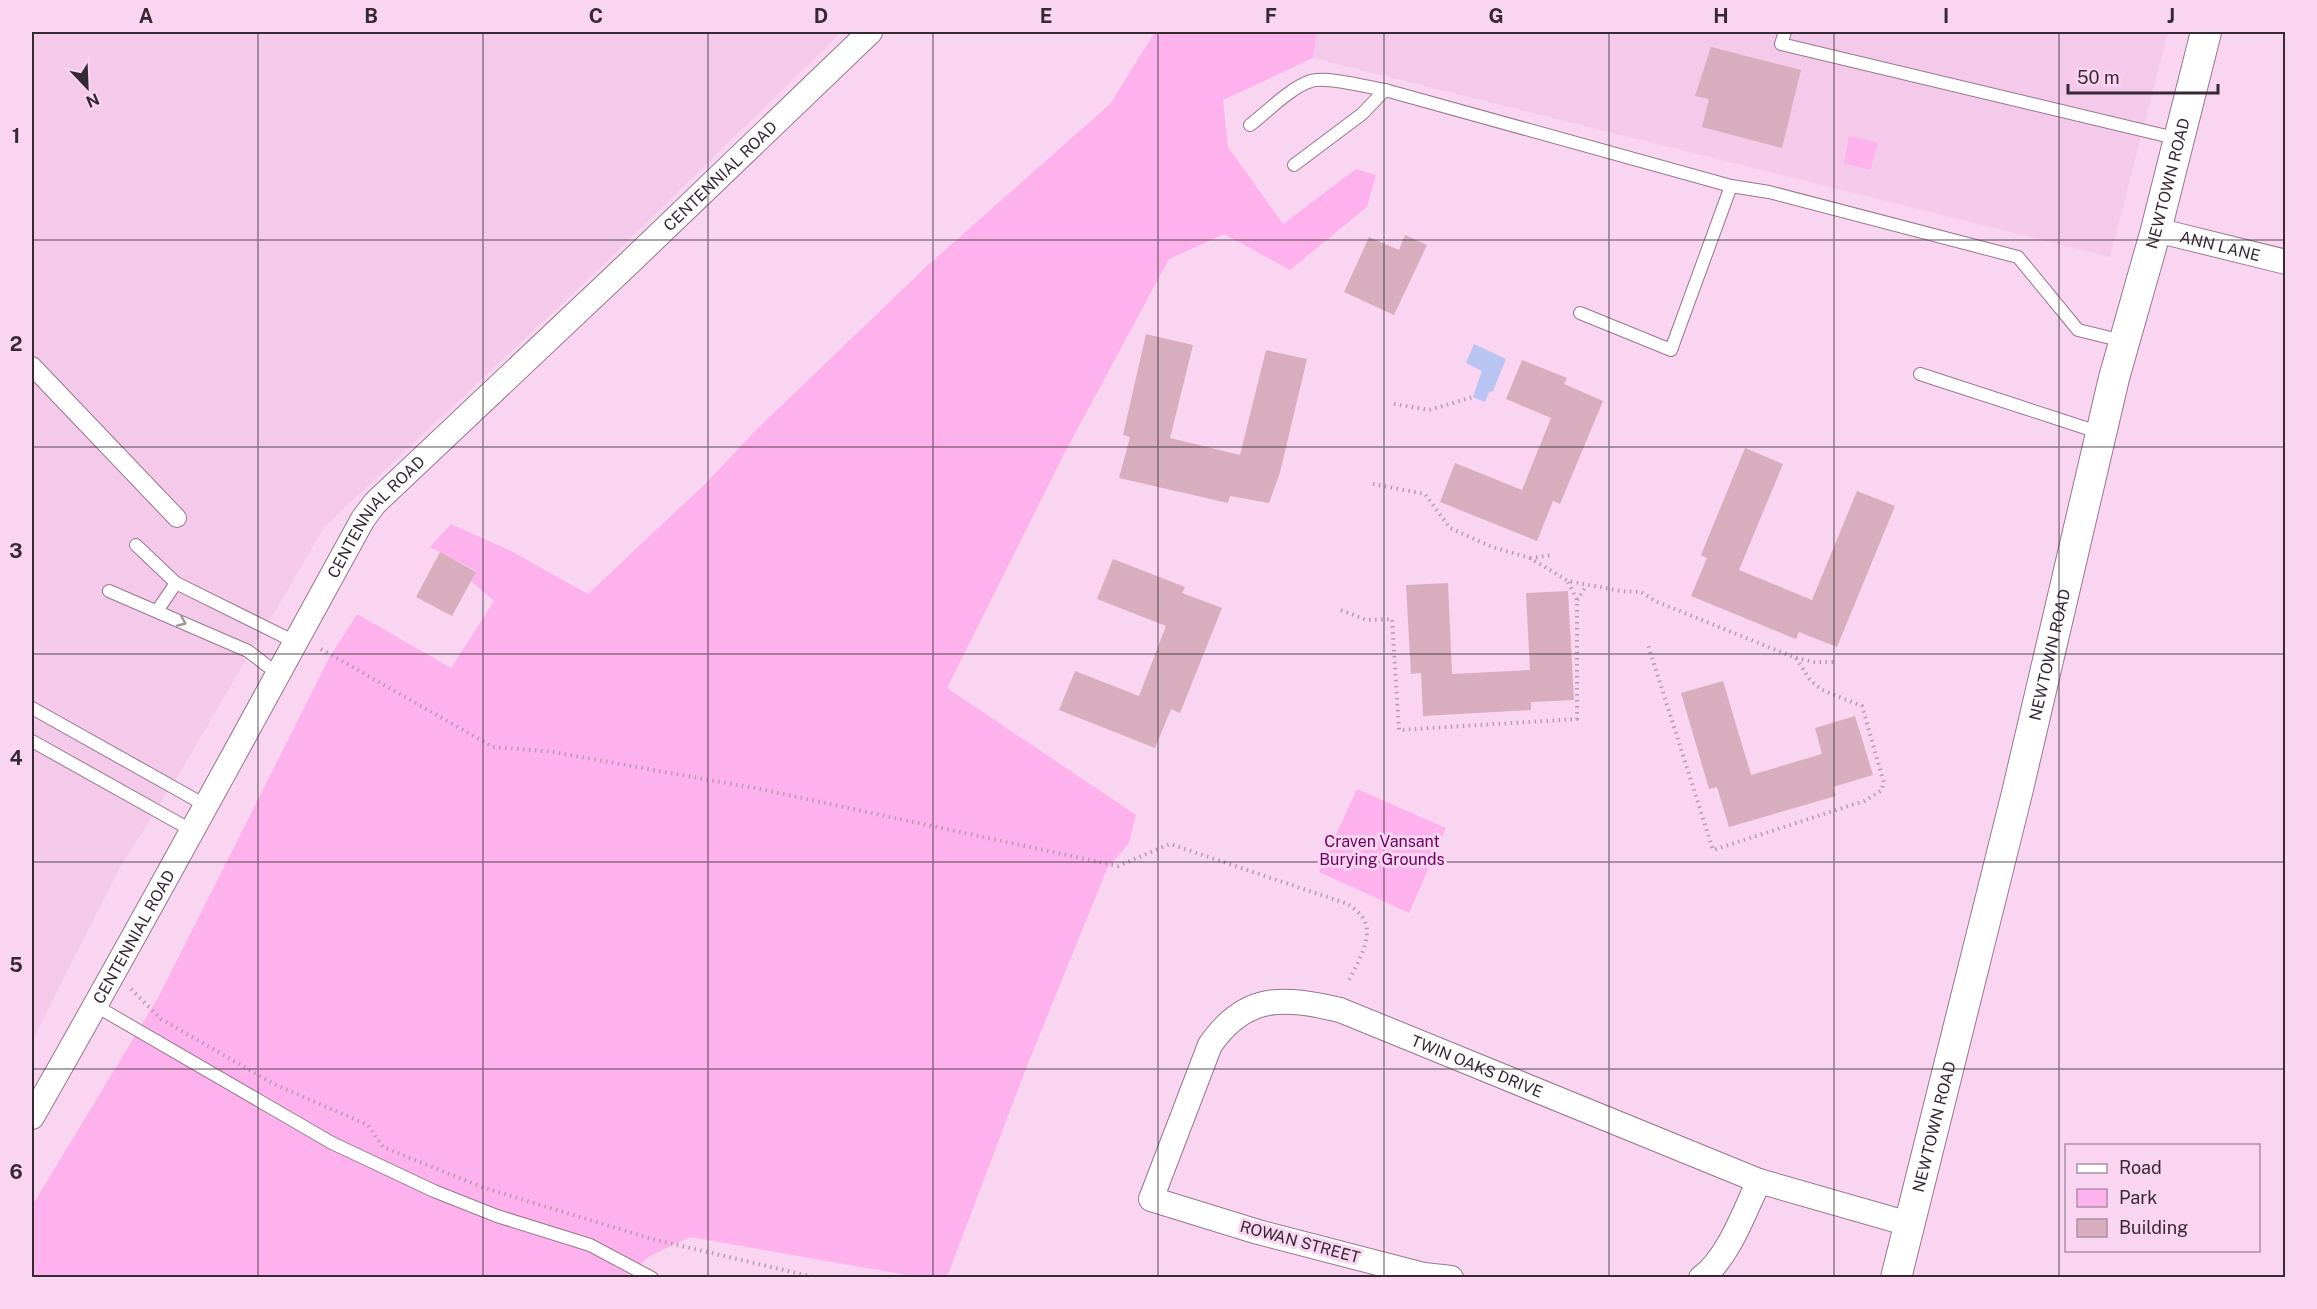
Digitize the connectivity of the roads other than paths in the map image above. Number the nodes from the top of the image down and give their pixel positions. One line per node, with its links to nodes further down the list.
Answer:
1 (870, 32): 21 (street, CENTENNIAL ROAD)
2 (1785, 32): 6 (lane)
3 (2206, 32): 6 (street, NEWTOWN ROAD)
4 (1385, 90): 5 (lane); 7 (lane); 8 (lane)
5 (1250, 125)
6 (2180, 139): 9 (street, NEWTOWN ROAD)
7 (1294, 165)
8 (1731, 186): 11 (lane); 12 (lane)
9 (2156, 230): 10 (street, ANN LANE); 12 (street, NEWTOWN ROAD)
10 (2286, 262)
11 (1580, 313)
12 (2125, 342): 15 (street, NEWTOWN ROAD)
13 (32, 366): 16 (street)
14 (1920, 374): 15 (lane)
15 (2101, 433): 31 (street, NEWTOWN ROAD)
16 (177, 518)
17 (136, 545): 18 (lane)
18 (176, 583): 20 (lane); 21 (lane)
19 (109, 591): 20 (lane)
20 (157, 611): 22 (lane, one-way to 22)
21 (295, 642): 22 (street, CENTENNIAL ROAD)
22 (278, 674): 25 (street, CENTENNIAL ROAD)
23 (32, 708): 25 (lane)
24 (32, 741): 26 (lane)
25 (205, 805): 26 (street, CENTENNIAL ROAD)
26 (191, 830): 27 (street, CENTENNIAL ROAD)
27 (96, 1005): 28 (street, CENTENNIAL ROAD); 32 (lane)
28 (32, 1117)
29 (1759, 1181): 30 (street, TWIN OAKS DRIVE); 31 (street, TWIN OAKS DRIVE); 34 (street)
30 (1151, 1199): 33 (street, ROWAN STREET)
31 (1909, 1224): 35 (street, NEWTOWN ROAD)
32 (652, 1278)
33 (1451, 1278)
34 (1701, 1278)
35 (1896, 1278)

